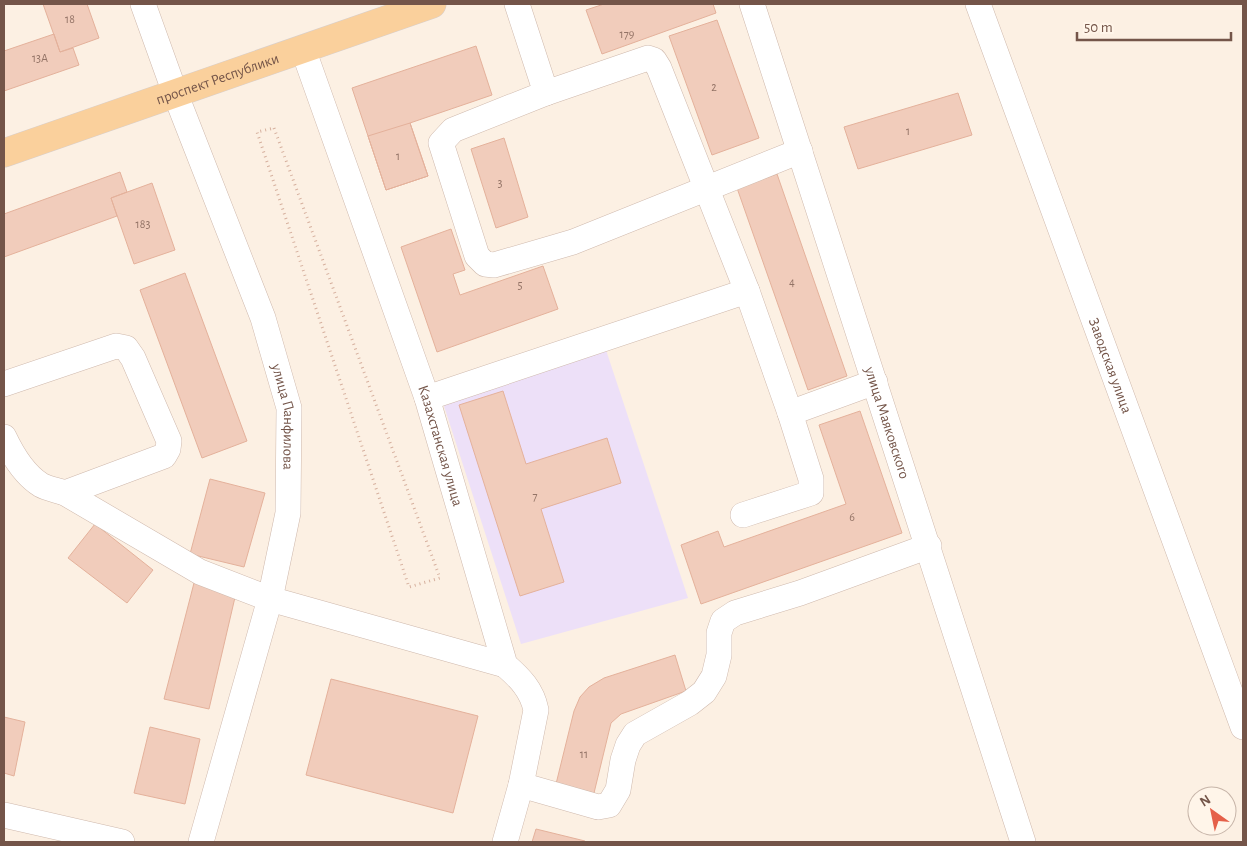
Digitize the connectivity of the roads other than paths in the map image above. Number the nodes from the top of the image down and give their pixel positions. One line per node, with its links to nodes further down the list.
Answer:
1 (144, 4): 7 (street, улица Панфилова)
2 (432, 4): 6 (main road, проспект Республики)
3 (517, 4): 8 (street)
4 (752, 4): 9 (street, улица Маяковского)
5 (978, 4): 23 (street, Заводская улица)
6 (303, 48): 7 (main road, проспект Республики); 15 (street, Казахстанская улица)
7 (175, 93): 10 (main road, проспект Республики); 21 (street, улица Панфилова)
8 (546, 93): 11 (street); 11 (street)
9 (800, 151): 11 (street); 13 (street, улица Маяковского)
10 (4, 153)
11 (706, 189): 12 (street)
12 (747, 291): 15 (street); 16 (street)
13 (875, 382): 16 (street); 20 (street, улица Маяковского)
14 (4, 384): 18 (street)
15 (427, 398): 22 (street, Казахстанская улица)
16 (790, 413): 19 (street)
17 (4, 437): 18 (street)
18 (64, 493): 21 (street)
19 (743, 515)
20 (929, 546): 24 (street); 29 (street, улица Маяковского)
21 (270, 599): 22 (street); 27 (street, улица Панфилова)
22 (505, 665): 24 (street, Казахстанская улица)
23 (1243, 727)
24 (521, 785): 28 (street, Казахстанская улица)
25 (4, 815): 26 (street)
26 (122, 842)
27 (201, 842)
28 (505, 842)
29 (1023, 842)

